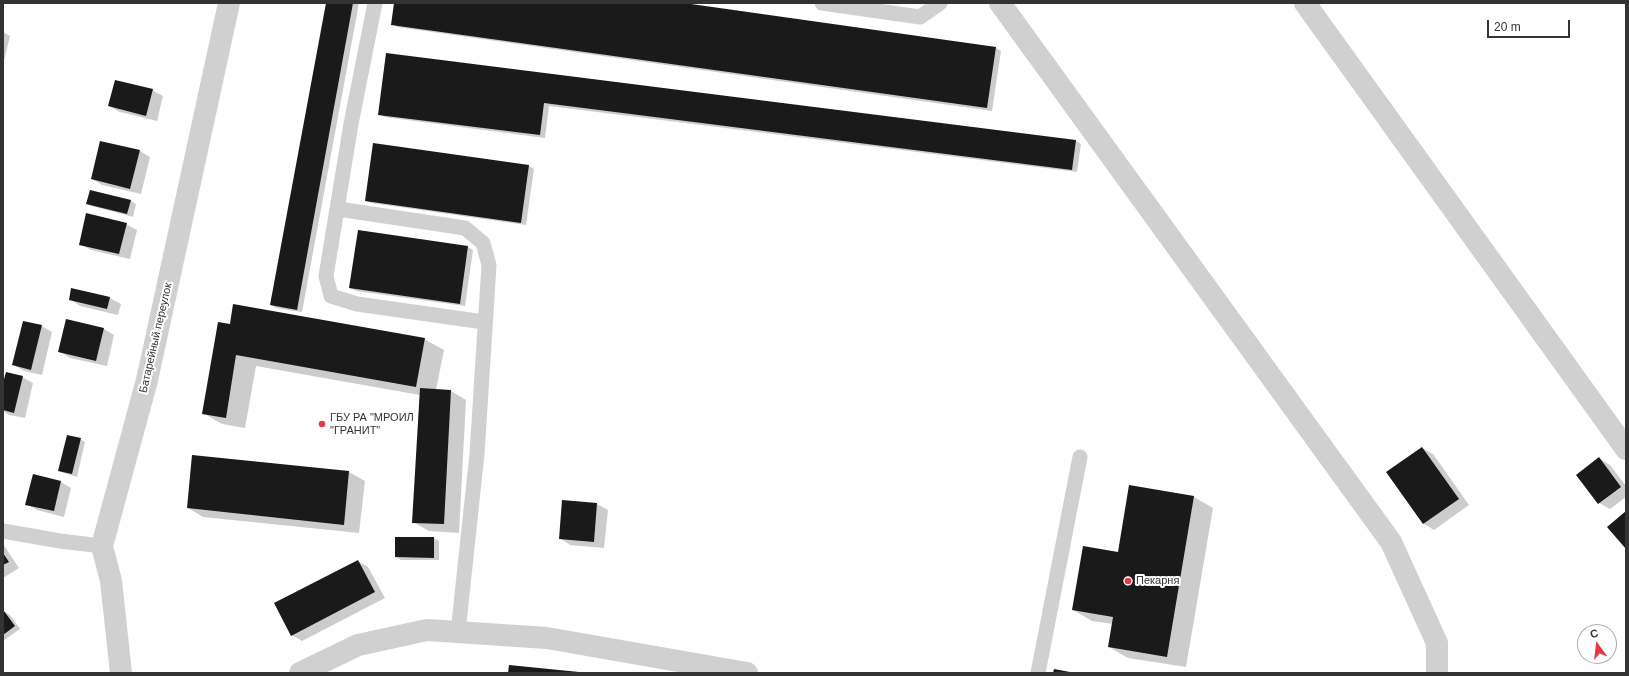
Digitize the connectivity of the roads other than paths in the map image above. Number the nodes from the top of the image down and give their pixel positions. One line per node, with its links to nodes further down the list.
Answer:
1 (229, 3): 12 (street, Батарейный переулок)
2 (375, 3): 7 (lane)
3 (822, 3): 4 (lane)
4 (940, 3)
5 (1000, 3): 18 (street)
6 (1305, 3): 9 (street)
7 (338, 209): 8 (lane); 8 (lane)
8 (484, 322): 13 (lane)
9 (1626, 449)
10 (1080, 456): 17 (lane)
11 (3, 531): 12 (lane)
12 (102, 546): 14 (street, Батарейный переулок)
13 (458, 632): 15 (street); 16 (street)
14 (121, 673)
15 (300, 673)
16 (747, 673)
17 (1038, 673)
18 (1437, 673)

